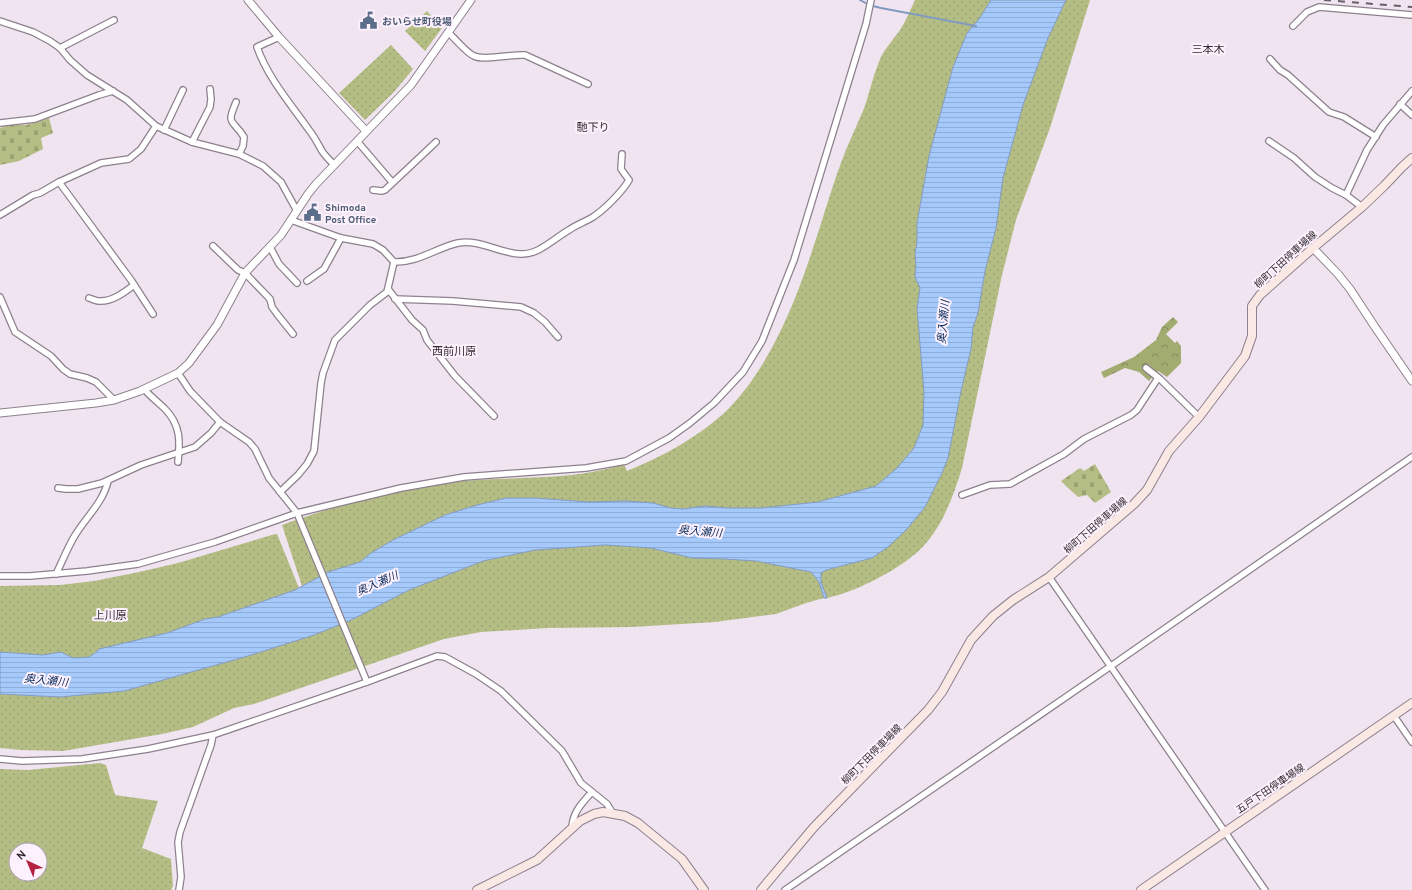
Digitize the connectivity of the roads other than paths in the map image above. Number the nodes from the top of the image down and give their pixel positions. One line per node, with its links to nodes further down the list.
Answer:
1 (248, 0): 11 (street)
2 (471, 0): 10 (street)
3 (871, 0): 76 (street)
4 (1320, 0): 5 (street)
5 (1319, 7): 6 (street); 9 (street)
6 (1412, 15)
7 (114, 20): 12 (street)
8 (0, 21): 12 (street)
9 (1293, 26)
10 (449, 33): 14 (street); 25 (street)
11 (279, 37): 25 (street); 34 (street)
12 (60, 48): 17 (street)
13 (1270, 60): 26 (street)
14 (588, 84)
15 (210, 89): 29 (street)
16 (183, 90): 24 (street)
17 (113, 91): 22 (street); 23 (street)
18 (1412, 91): 20 (street)
19 (236, 102): 31 (street)
20 (1400, 104): 21 (street); 26 (street)
21 (1412, 115)
22 (0, 123)
23 (156, 126): 24 (street); 35 (street)
24 (164, 130): 29 (street)
25 (366, 131): 27 (street)
26 (1376, 137): 38 (street)
27 (357, 141): 34 (street); 36 (street)
28 (1269, 141): 38 (street)
29 (192, 142): 31 (street)
30 (436, 142): 36 (street)
31 (239, 154): 40 (street)
32 (622, 154): 47 (street)
33 (1412, 158): 39 (main road, 柳町下田停車場線)
34 (334, 165): 40 (street)
35 (59, 182): 41 (street); 51 (street)
36 (392, 182): 37 (street)
37 (372, 190)
38 (1346, 195): 39 (street)
39 (1362, 207): 46 (main road, 柳町下田停車場線)
40 (297, 210): 42 (street)
41 (0, 215)
42 (291, 220): 43 (street); 45 (street)
43 (342, 238): 47 (street); 49 (street)
44 (213, 246): 48 (street)
45 (270, 247): 48 (street); 50 (street)
46 (1313, 248): 62 (street); 67 (main road, 柳町下田停車場線)
47 (394, 262): 52 (street)
48 (245, 274): 57 (street); 60 (street)
49 (307, 280)
50 (297, 283)
51 (134, 285): 54 (street); 56 (street)
52 (388, 289): 55 (street); 74 (street)
53 (0, 297): 64 (street)
54 (89, 298)
55 (395, 299): 58 (street); 66 (street)
56 (153, 314)
57 (293, 334)
58 (558, 337)
59 (1146, 368): 61 (street)
60 (178, 373): 63 (street); 68 (street)
61 (1158, 378): 67 (street); 75 (street)
62 (1412, 381)
63 (144, 389): 64 (street); 69 (street)
64 (114, 400): 65 (street)
65 (0, 413)
66 (494, 416)
67 (1199, 417): 79 (main road, 柳町下田停車場線)
68 (220, 422): 69 (street); 74 (street)
69 (179, 452): 71 (street); 72 (street)
70 (1412, 457): 80 (street)
71 (178, 462)
72 (108, 482): 73 (street); 77 (street)
73 (58, 488)
74 (280, 492): 76 (street)
75 (962, 495)
76 (298, 515): 77 (street); 81 (street)
77 (56, 574): 78 (street)
78 (0, 576)
79 (1049, 577): 80 (street); 94 (main road, 柳町下田停車場線)
80 (1111, 666): 90 (street); 95 (street)
81 (366, 679): 84 (street); 87 (street)
82 (1412, 703): 83 (main road, 五戸下田停車場線)
83 (1394, 716): 85 (street); 90 (main road, 五戸下田停車場線)
84 (213, 735): 86 (street); 91 (street)
85 (1412, 742)
86 (0, 760)
87 (592, 792): 88 (street); 89 (street)
88 (613, 814): 89 (main road); 93 (main road)
89 (572, 827): 92 (main road)
90 (1225, 831): 96 (main road, 五戸下田停車場線); 97 (street)
91 (179, 890)
92 (477, 890)
93 (704, 890)
94 (761, 890)
95 (785, 890)
96 (1141, 890)
97 (1265, 890)

